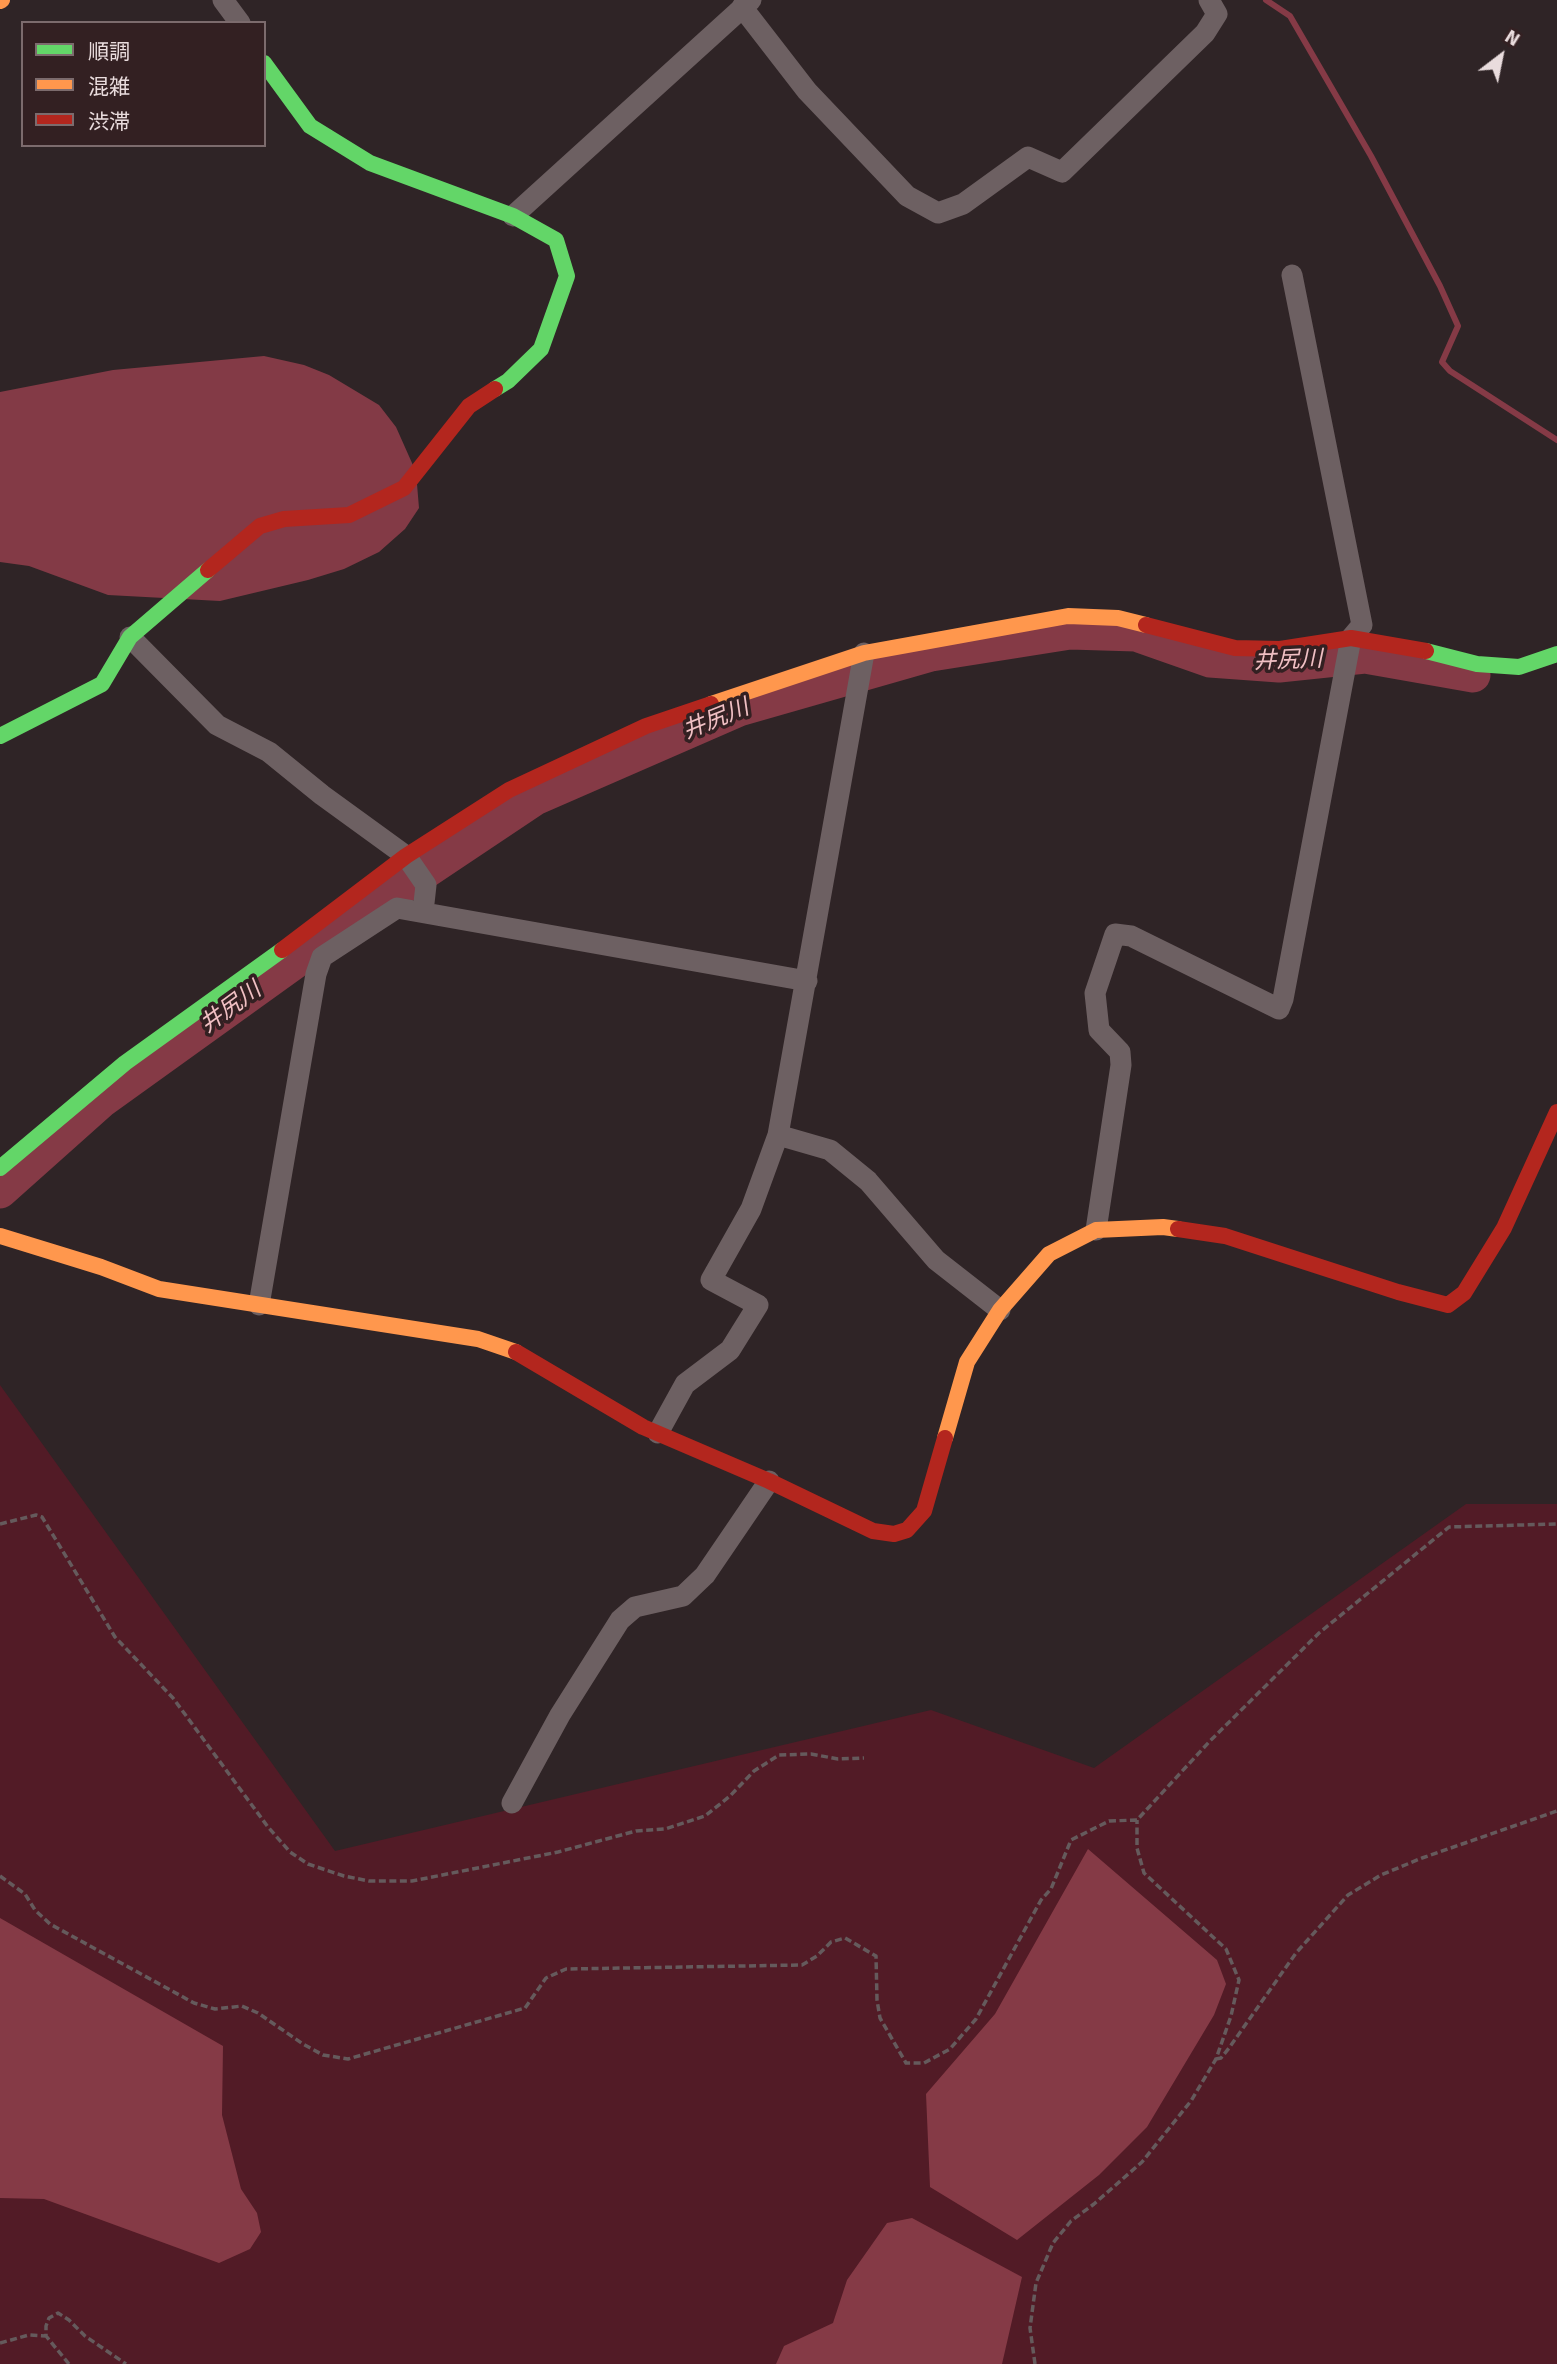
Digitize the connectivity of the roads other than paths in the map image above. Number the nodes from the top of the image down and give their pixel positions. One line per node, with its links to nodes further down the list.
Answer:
1 (223, 0): 4 (street)
2 (1209, 0): 3 (street)
3 (747, 4): 6 (street)
4 (239, 21)
5 (266, 66): 6 (street)
6 (513, 215): 8 (street)
7 (1292, 275): 9 (street)
8 (130, 637): 12 (street); 13 (street)
9 (1351, 638): 10 (street); 11 (street); 19 (street)
10 (864, 653): 13 (street); 15 (street)
11 (1557, 654)
12 (0, 736)
13 (406, 856): 14 (street); 18 (street)
14 (423, 912): 15 (street); 21 (street)
15 (807, 981): 17 (street)
16 (1557, 1112): 19 (street)
17 (778, 1135): 22 (street); 23 (street)
18 (0, 1168)
19 (1096, 1230): 22 (street)
20 (0, 1236): 21 (street)
21 (259, 1305): 23 (street)
22 (1000, 1310): 24 (street)
23 (658, 1433): 24 (street)
24 (769, 1481): 25 (street)
25 (512, 1803)

